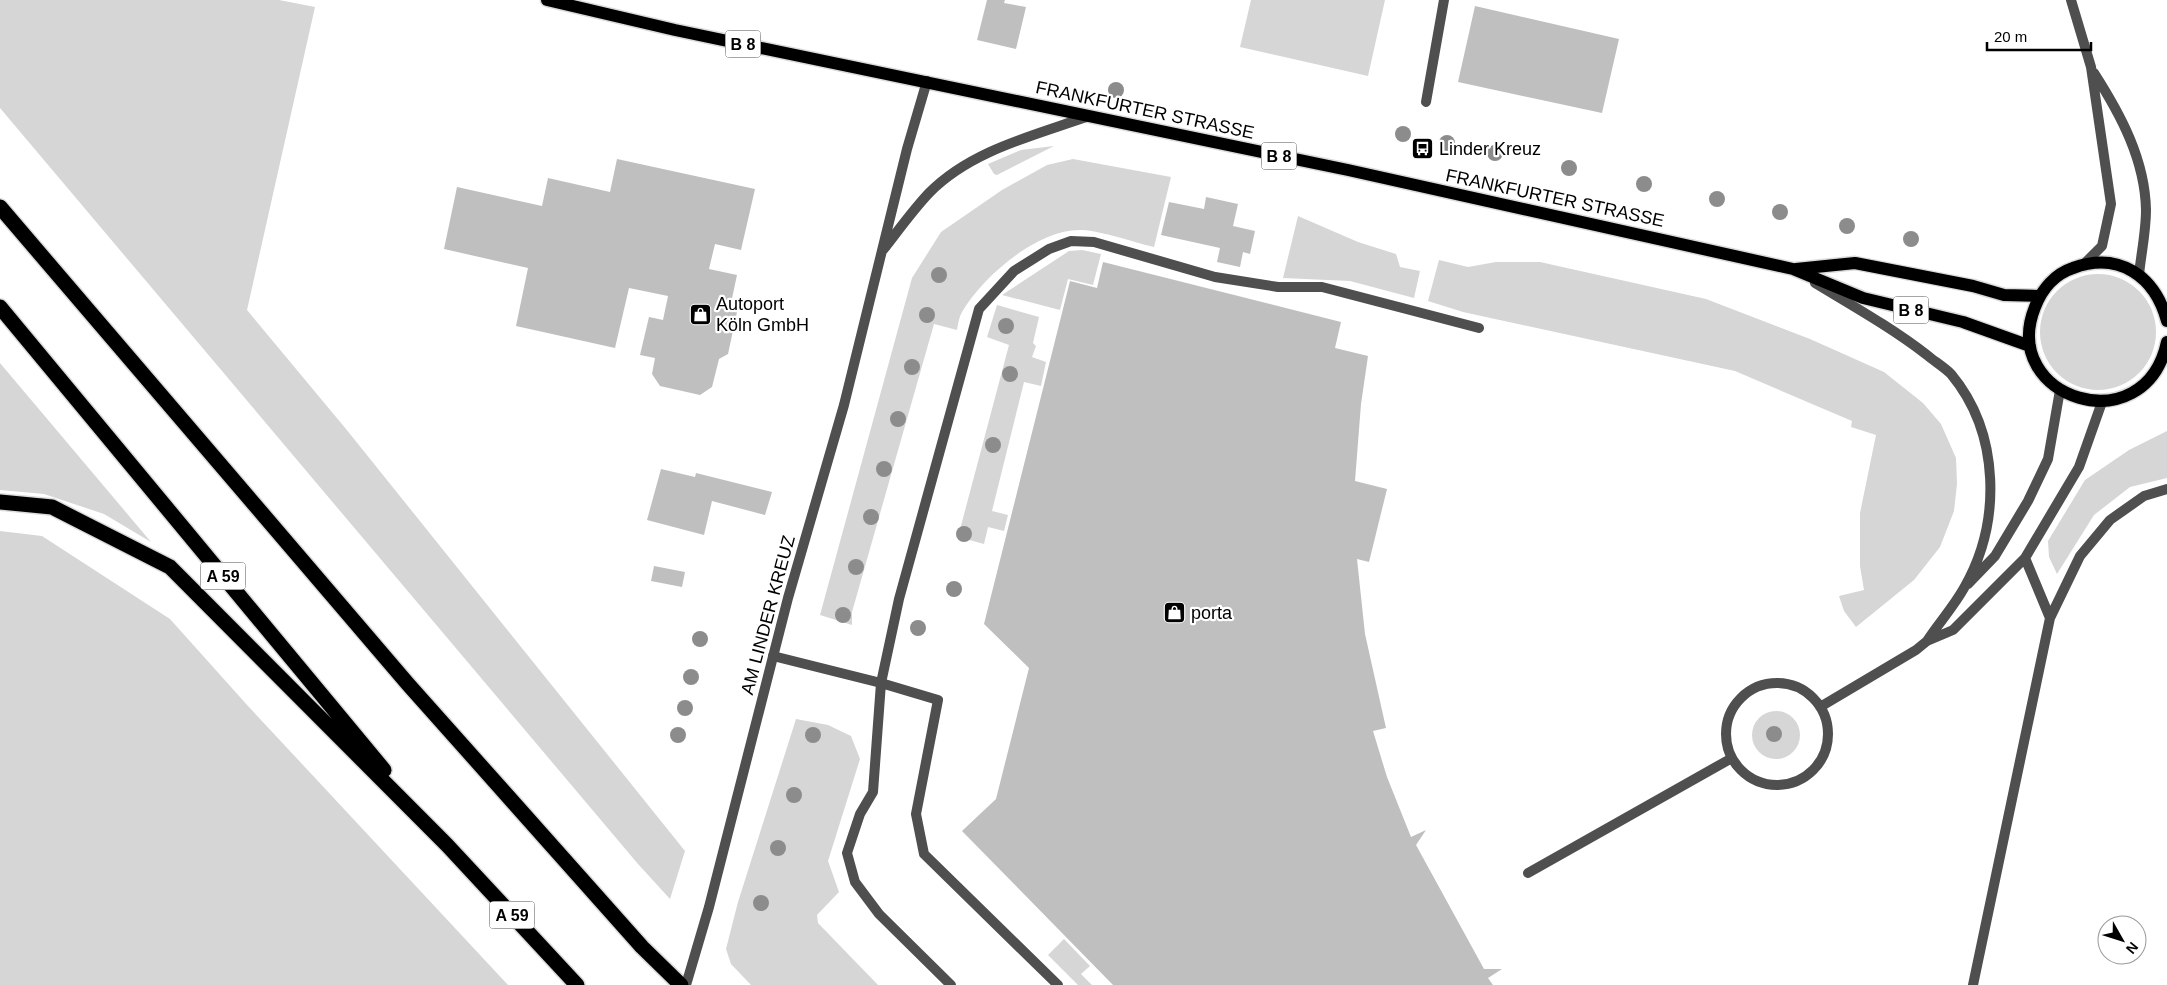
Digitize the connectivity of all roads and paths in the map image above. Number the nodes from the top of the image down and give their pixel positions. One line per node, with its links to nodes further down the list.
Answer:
1 (547, 0): 5 (main road, FRANKFURTER STRASSE / B 8)
2 (1444, 0): 6 (street)
3 (2071, 0): 4 (street)
4 (2091, 68): 10 (street); 12 (street)
5 (927, 81): 7 (main road, FRANKFURTER STRASSE / B 8); 9 (street, AM LINDER KREUZ)
6 (1426, 102)
7 (1086, 117): 9 (street, AM LINDER KREUZ); 11 (main road, FRANKFURTER STRASSE / B 8)
8 (0, 207): 35 (highway)
9 (881, 253): 28 (street, AM LINDER KREUZ)
10 (2084, 264): 12 (main road); 13 (main road)
11 (1793, 269): 13 (main road, FRANKFURTER STRASSE / B 8); 18 (main road, FRANKFURTER STRASSE / B 8); 25 (street)
12 (2139, 275): 15 (main road)
13 (2039, 296): 18 (main road)
14 (0, 308): 32 (highway, A 59)
15 (2167, 321)
16 (1479, 328): 29 (street)
17 (2167, 342): 19 (main road)
18 (2030, 346): 20 (main road)
19 (2163, 368): 21 (main road)
20 (2060, 390): 21 (main road); 25 (street)
21 (2102, 402): 24 (street)
22 (2167, 489): 26 (street)
23 (0, 502): 32 (highway)
24 (2025, 558): 26 (street); 27 (street)
25 (1965, 587): 27 (street)
26 (2050, 618): 39 (street)
27 (1928, 641): 30 (street)
28 (773, 656): 29 (street); 36 (street, AM LINDER KREUZ)
29 (881, 683): 37 (street); 38 (street)
30 (1820, 707): 31 (street); 31 (street)
31 (1732, 758): 33 (street)
32 (447, 845): 34 (highway, A 59)
33 (1528, 873)
34 (577, 985)
35 (681, 985)
36 (686, 985)
37 (951, 985)
38 (1058, 985)
39 (1973, 985)

